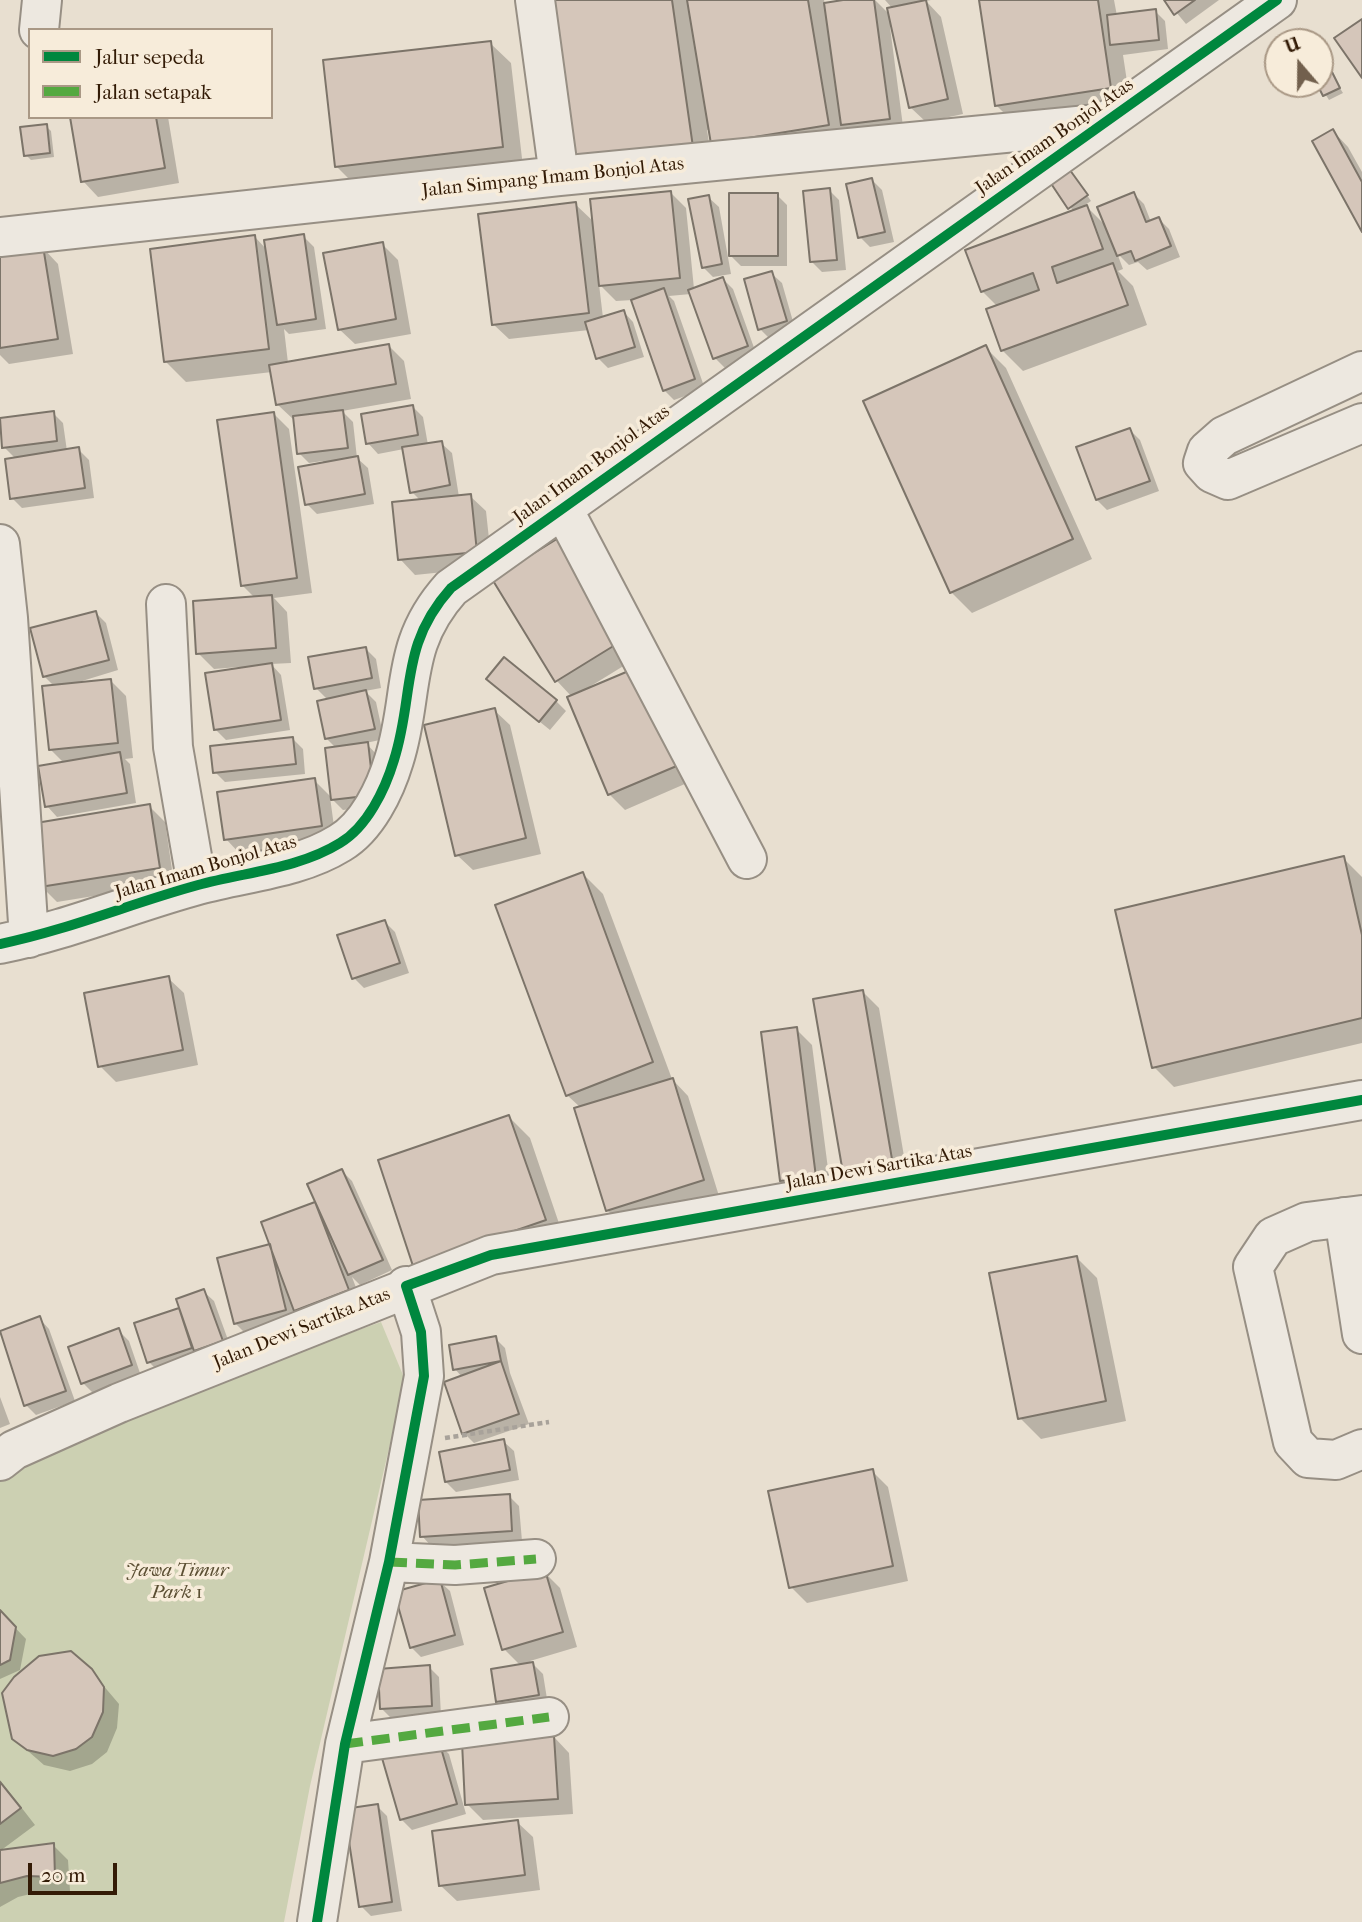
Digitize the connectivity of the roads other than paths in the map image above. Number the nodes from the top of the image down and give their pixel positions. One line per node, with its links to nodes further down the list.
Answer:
1 (42, 0): 4 (street)
2 (535, 0): 6 (street)
3 (1277, 0): 5 (street, Jalan Imam Bonjol Atas)
4 (38, 28)
5 (1106, 124): 6 (street, Jalan Simpang Imam Bonjol Atas); 10 (street, Jalan Imam Bonjol Atas)
6 (559, 176): 7 (street, Jalan Simpang Imam Bonjol Atas)
7 (0, 237)
8 (1362, 371): 9 (street)
9 (1362, 423)
10 (562, 508): 13 (street); 14 (street, Jalan Imam Bonjol Atas)
11 (0, 544): 15 (street)
12 (166, 604): 14 (street)
13 (747, 859)
14 (197, 885): 15 (street, Jalan Imam Bonjol Atas)
15 (15, 941)
16 (1362, 1100): 18 (street, Jalan Dewi Sartika Atas)
17 (1353, 1216): 19 (street); 20 (street)
18 (406, 1286): 21 (street, Jalan Dewi Sartika Atas); 23 (street)
19 (1362, 1334)
20 (1362, 1449)
21 (0, 1461)
22 (536, 1559): 23 (street)
23 (389, 1562): 25 (street)
24 (549, 1717): 25 (street)
25 (345, 1744): 26 (street)
26 (317, 1922)

